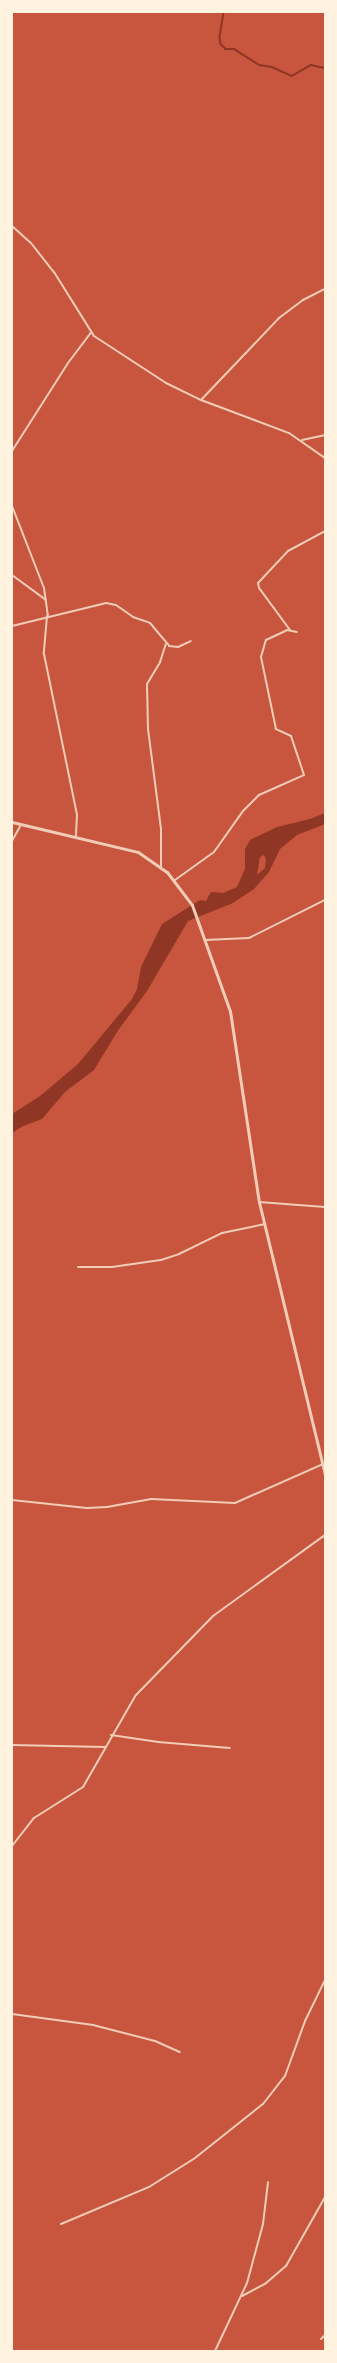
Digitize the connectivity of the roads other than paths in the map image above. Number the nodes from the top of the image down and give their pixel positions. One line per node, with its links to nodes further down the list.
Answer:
1 (12, 226): 3 (street)
2 (325, 289): 4 (street)
3 (91, 333): 4 (street); 7 (street)
4 (201, 400): 6 (street)
5 (325, 435): 6 (street)
6 (301, 440): 8 (street)
7 (12, 451)
8 (325, 458)
9 (12, 506): 12 (street)
10 (325, 531): 15 (street)
11 (12, 575): 12 (street)
12 (47, 601): 13 (street)
13 (48, 616): 14 (street); 18 (street); 21 (street)
14 (12, 626)
15 (290, 630): 16 (street); 24 (street)
16 (297, 632)
17 (191, 641): 18 (street)
18 (166, 644): 23 (street)
19 (12, 822): 20 (street)
20 (21, 824): 21 (street); 22 (street)
21 (76, 837): 23 (street)
22 (12, 841)
23 (161, 866): 24 (street)
24 (175, 880): 26 (street)
25 (325, 900): 26 (street)
26 (205, 940): 27 (street)
27 (260, 1202): 28 (street); 29 (street)
28 (325, 1207)
29 (265, 1224): 30 (street); 31 (street)
30 (78, 1267)
31 (322, 1464): 32 (street); 33 (street)
32 (325, 1474)
33 (12, 1500)
34 (325, 1535): 35 (street)
35 (112, 1735): 37 (street); 38 (street)
36 (12, 1745): 37 (street)
37 (105, 1747): 39 (street)
38 (230, 1748)
39 (12, 1846)
40 (325, 1980): 45 (street)
41 (12, 2014): 42 (street)
42 (180, 2052)
43 (268, 2182): 46 (street)
44 (325, 2197): 46 (street)
45 (60, 2224)
46 (241, 2297): 49 (street)
47 (325, 2335): 48 (street)
48 (321, 2339)
49 (215, 2351)

